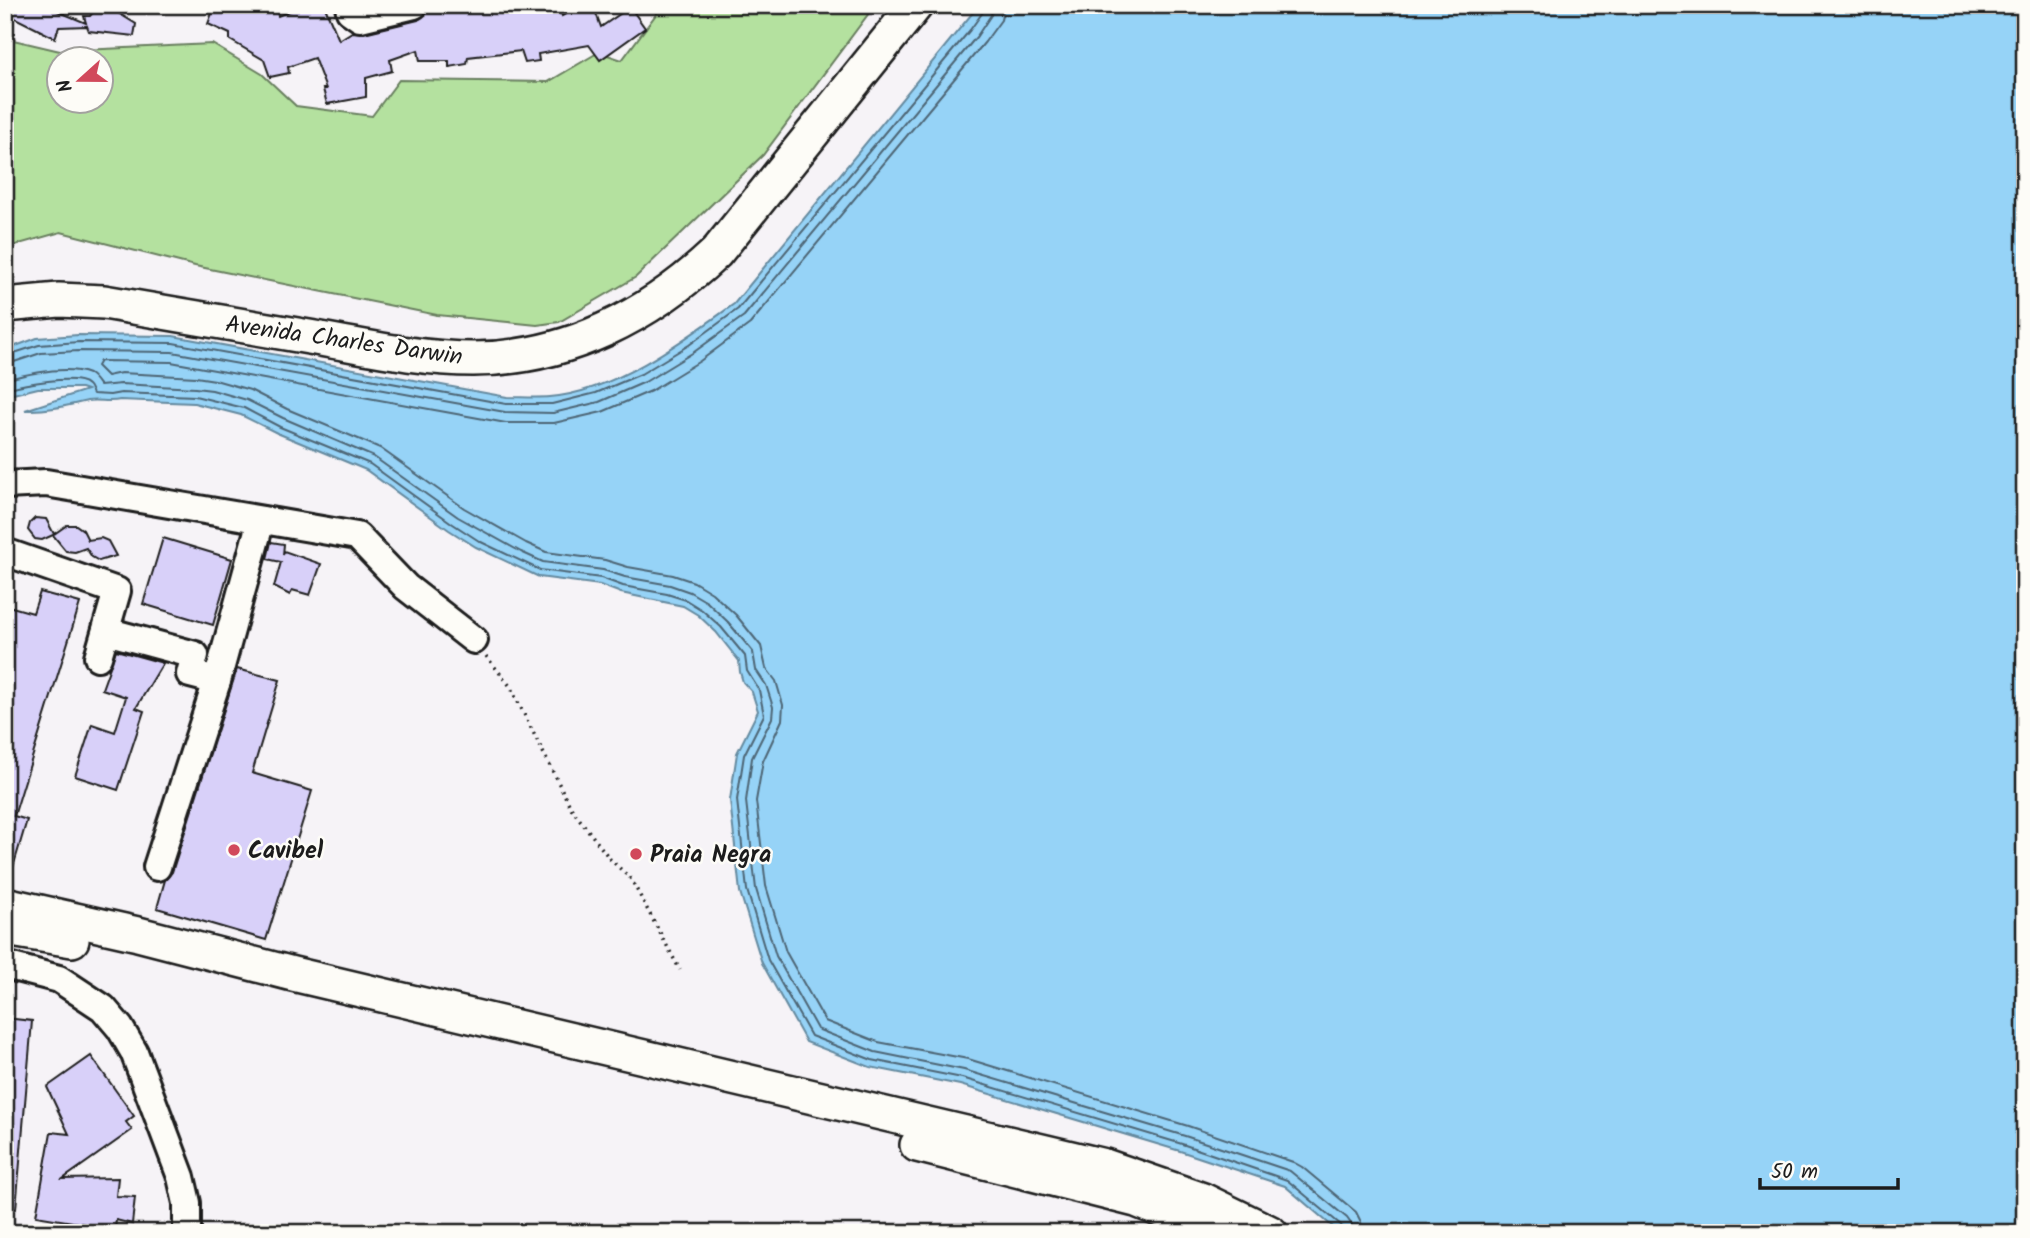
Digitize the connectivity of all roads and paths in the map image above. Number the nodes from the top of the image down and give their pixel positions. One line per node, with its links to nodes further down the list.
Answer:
1 (349, 5): 2 (street)
2 (415, 5)
3 (916, 5): 4 (main road, Avenida Charles Darwin)
4 (5, 305)
5 (5, 485): 6 (street)
6 (261, 520): 9 (street); 11 (street)
7 (5, 552): 8 (street)
8 (106, 631): 10 (street); 11 (street)
9 (474, 640): 16 (path)
10 (98, 657)
11 (217, 681): 12 (street)
12 (157, 867)
13 (5, 904): 19 (main road)
14 (5, 929): 18 (main road)
15 (5, 965): 17 (street)
16 (680, 970)
17 (187, 1233)
18 (1217, 1233)
19 (1271, 1233)

